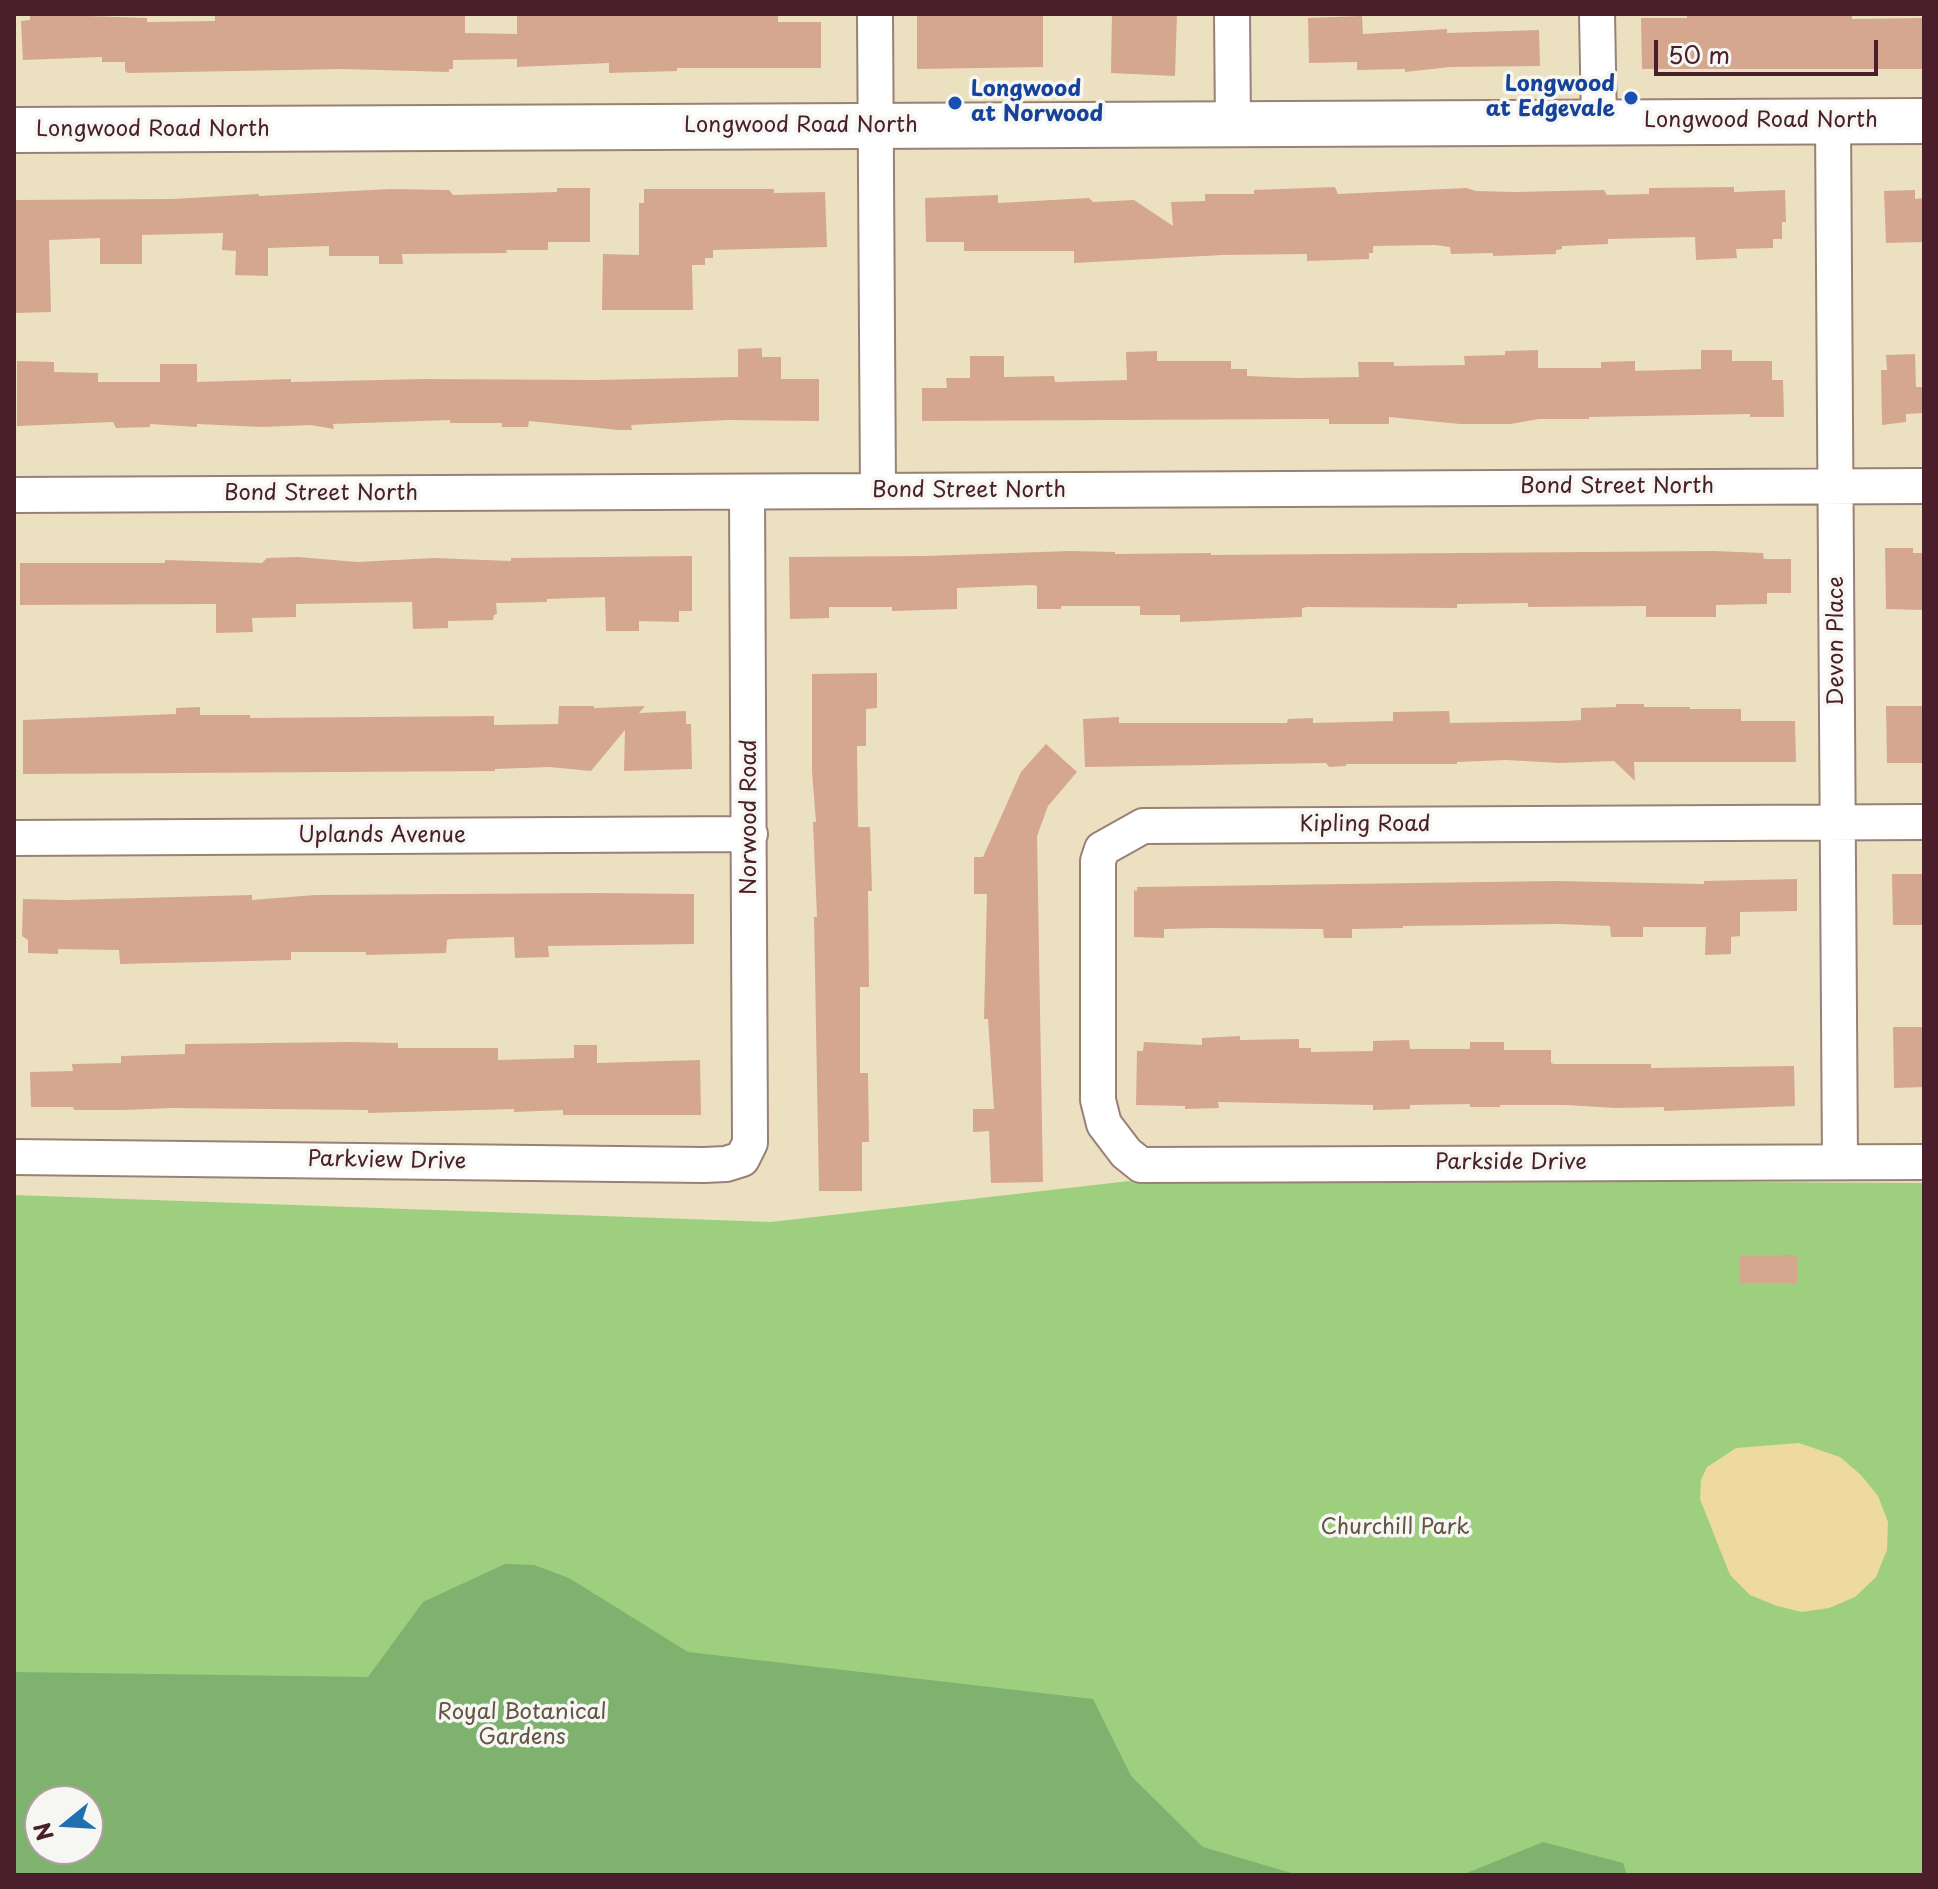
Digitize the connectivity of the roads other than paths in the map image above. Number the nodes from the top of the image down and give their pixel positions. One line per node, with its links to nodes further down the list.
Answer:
1 (875, 14): 8 (street)
2 (1232, 14): 7 (street)
3 (1597, 14): 6 (street)
4 (1833, 121): 5 (street, Longwood Road North); 6 (street, Longwood Road North); 10 (street, Devon Place)
5 (1924, 121)
6 (1599, 122): 7 (street, Longwood Road North)
7 (1233, 124): 8 (street, Longwood Road North)
8 (876, 126): 9 (street, Longwood Road North); 12 (street)
9 (14, 130)
10 (1836, 486): 11 (street, Bond Street North); 12 (street, Bond Street North); 15 (street, Devon Place)
11 (1924, 486)
12 (878, 491): 13 (street, Bond Street North)
13 (747, 492): 14 (street, Bond Street North); 17 (street, Norwood Road)
14 (14, 495)
15 (1838, 822): 16 (street, Kipling Road); 19 (street, Kipling Road); 22 (street, Devon Place)
16 (1924, 822)
17 (750, 834): 18 (street, Uplands Avenue); 20 (street, Norwood Road)
18 (14, 838)
19 (1111, 1135): 22 (street, Parkside Drive)
20 (750, 1143): 21 (street, Parkview Drive)
21 (14, 1157)
22 (1840, 1162): 23 (street, Parkside Drive)
23 (1924, 1162)

